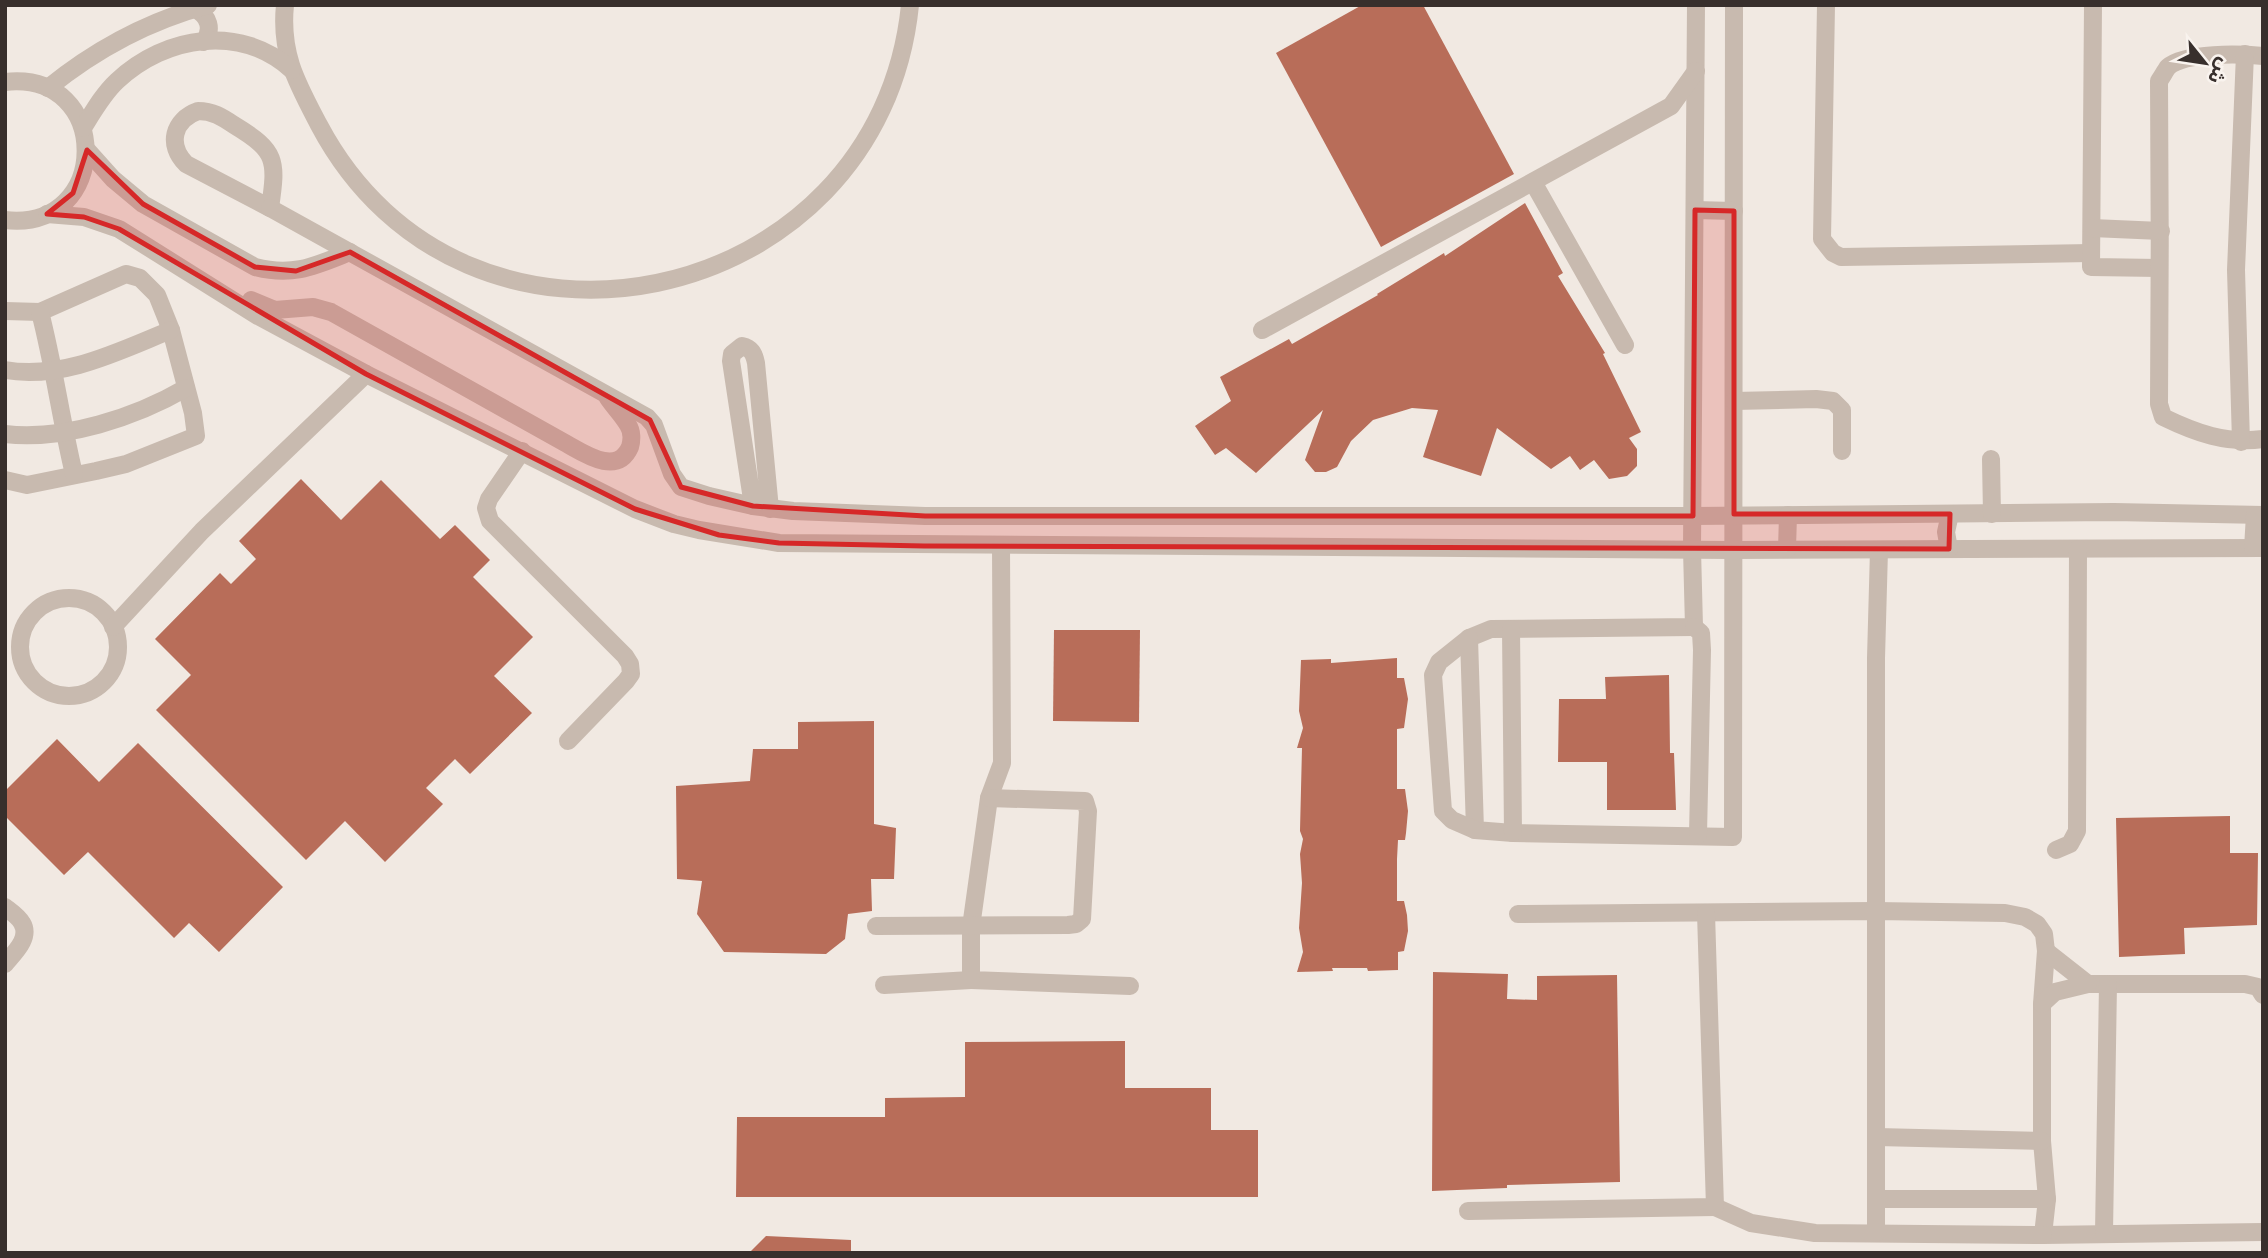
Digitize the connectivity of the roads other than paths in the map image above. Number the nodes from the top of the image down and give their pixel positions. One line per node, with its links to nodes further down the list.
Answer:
1 (285, 5): 11 (street)
2 (910, 5): 11 (street)
3 (1696, 5): 10 (street)
4 (1734, 5): 19 (street)
5 (1826, 5): 25 (street)
6 (2092, 5): 22 (street)
7 (202, 7): 8 (street); 13 (street)
8 (204, 41): 11 (street); 14 (street)
9 (2254, 55): 23 (street); 42 (street)
10 (1696, 71): 16 (street); 18 (street)
11 (294, 72)
12 (5, 82): 13 (street)
13 (48, 88): 14 (street)
14 (83, 128): 15 (street)
15 (87, 150): 20 (street); 24 (street)
16 (1533, 181): 31 (street); 32 (street)
17 (270, 208): 17 (street); 24 (street)
18 (1695, 210): 19 (street); 55 (street)
19 (1734, 211): 38 (street)
20 (47, 214): 21 (street); 27 (street)
21 (5, 220)
22 (2092, 228): 23 (street); 25 (street)
23 (2161, 231): 26 (street)
24 (350, 253): 37 (street)
25 (2091, 260): 26 (street)
26 (2159, 268): 42 (street)
27 (215, 290): 35 (street); 37 (street)
28 (5, 311): 29 (street)
29 (40, 313): 30 (street); 33 (street)
30 (171, 330): 33 (street); 36 (street)
31 (1262, 330)
32 (1625, 345)
33 (54, 369): 34 (street); 39 (street)
34 (5, 370)
35 (366, 374): 43 (street); 65 (street)
36 (186, 388): 39 (street); 46 (street)
37 (605, 394): 48 (street)
38 (1734, 401): 44 (street); 49 (street)
39 (64, 431): 40 (street); 46 (street)
40 (5, 434)
41 (2263, 439): 42 (street)
42 (2241, 442)
43 (522, 451): 56 (street); 71 (street)
44 (1842, 451)
45 (1991, 459): 52 (street)
46 (74, 474): 47 (street)
47 (5, 480)
48 (761, 507): 48 (street); 54 (street)
49 (1734, 514): 50 (street); 55 (street); 62 (street)
50 (1788, 514): 51 (street); 63 (street)
51 (1950, 514): 52 (street); 60 (street)
52 (1992, 514): 53 (street)
53 (2259, 515): 58 (street)
54 (925, 516): 55 (street); 56 (street)
55 (1693, 516): 59 (street)
56 (924, 545): 57 (street)
57 (1001, 545): 59 (street); 72 (street)
58 (2258, 548): 61 (street)
59 (1692, 549): 62 (street); 66 (street)
60 (1949, 549): 61 (street); 64 (street)
61 (2078, 549): 76 (street)
62 (1732, 550): 63 (street); 69 (street)
63 (1787, 550): 64 (street)
64 (1879, 550): 78 (street)
65 (113, 626): 65 (street)
66 (1694, 627): 67 (street); 70 (street)
67 (1511, 629): 68 (street); 74 (street)
68 (1469, 638): 73 (street); 73 (street)
69 (1733, 727): 70 (street); 75 (street)
70 (1702, 728): 75 (street)
71 (568, 740)
72 (989, 798): 82 (street); 82 (street)
73 (1475, 830): 74 (street)
74 (1513, 833): 75 (street)
75 (1698, 835)
76 (2056, 850)
77 (5, 907): 84 (street)
78 (1876, 911): 79 (street); 83 (street); 92 (street)
79 (1706, 913): 80 (street); 96 (street)
80 (1518, 914)
81 (876, 926): 82 (street)
82 (971, 927): 85 (street)
83 (2046, 951): 86 (street); 91 (street)
84 (5, 964)
85 (971, 980): 88 (street); 89 (street)
86 (2088, 984): 87 (street); 91 (street)
87 (2108, 984): 90 (street); 100 (street)
88 (884, 985)
89 (1130, 986)
90 (2263, 995)
91 (2042, 1004): 93 (street)
92 (1877, 1138): 93 (street); 94 (street)
93 (2042, 1140): 95 (street)
94 (1877, 1199): 95 (street); 99 (street)
95 (2047, 1199): 101 (street)
96 (1715, 1207): 97 (street); 99 (street)
97 (1468, 1211)
98 (2263, 1232): 100 (street)
99 (1877, 1233): 101 (street)
100 (2105, 1233): 101 (street)
101 (2043, 1236)

